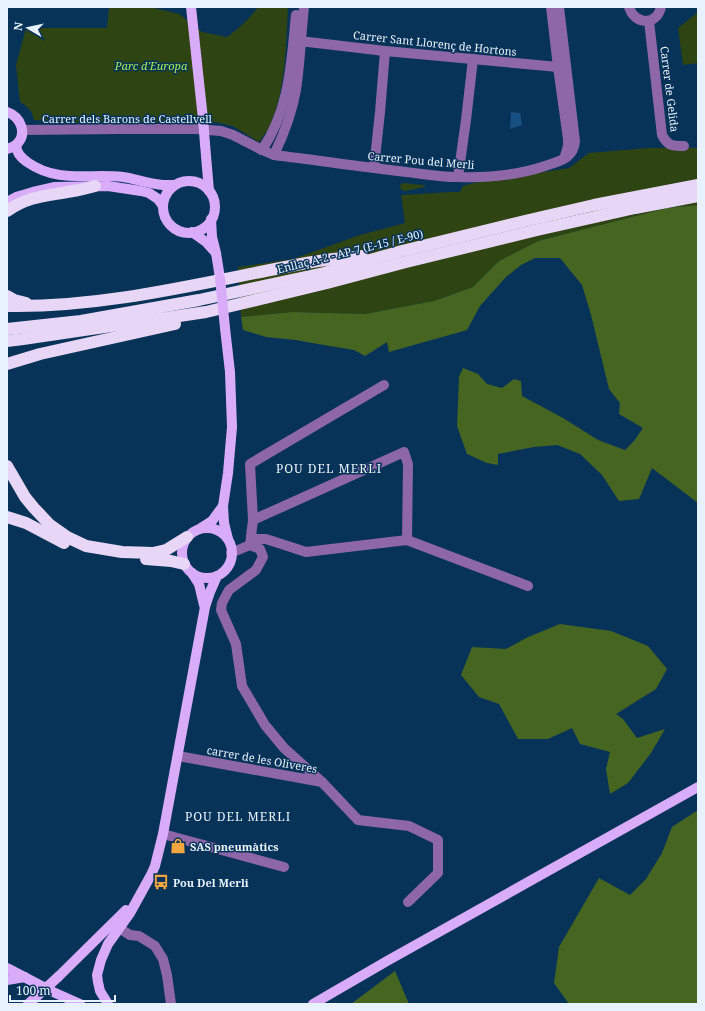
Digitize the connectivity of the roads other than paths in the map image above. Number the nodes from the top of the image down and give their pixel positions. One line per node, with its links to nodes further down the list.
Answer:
1 (191, 7): 20 (main road, bridge)
2 (297, 7): 9 (street)
3 (304, 7): 9 (street)
4 (551, 7): 12 (street)
5 (559, 7): 12 (street)
6 (629, 7): 8 (street)
7 (661, 7): 8 (street)
8 (649, 20): 16 (street, Carrer de Gelida)
9 (297, 42): 10 (street, Carrer Sant Llorenç de Hortons); 18 (street); 19 (street)
10 (385, 51): 11 (street, Carrer Sant Llorenç de Hortons); 21 (street)
11 (473, 59): 12 (street, Carrer Sant Llorenç de Hortons); 22 (street)
12 (562, 66): 22 (street, Carrer Pou del Merli)
13 (7, 108): 14 (street)
14 (7, 112): 15 (main road)
15 (22, 130): 17 (main road); 18 (street, Carrer dels Barons de Castellvell)
16 (684, 146)
17 (11, 147): 24 (main road)
18 (262, 150): 19 (street, Carrer dels Barons de Castellvell)
19 (274, 154): 21 (street, Carrer Pou del Merli)
20 (207, 159): 23 (main road); 27 (main road)
21 (374, 168): 22 (street, Carrer Pou del Merli)
22 (458, 177)
23 (190, 181): 24 (main road); 27 (main road)
24 (175, 185): 30 (main road)
25 (698, 185): 35 (highway, Enllaç A-2 - AP-7 (E-15 / E-90))
26 (95, 186): 29 (main road); 30 (main road); 31 (highway)
27 (209, 191): 32 (main road)
28 (698, 196): 35 (highway, Enllaç A-2 - AP-7 (E-15 / E-90))
29 (7, 202)
30 (163, 206): 33 (main road)
31 (7, 211)
32 (211, 218): 33 (main road); 34 (main road)
33 (192, 232): 34 (main road)
34 (216, 253): 46 (main road, bridge)
35 (404, 256): 37 (highway); 39 (highway, Enllaç A-2 - AP-7 (E-15 / E-90)); 40 (highway, Enllaç A-2 - AP-7 (E-15 / E-90)); 41 (highway)
36 (7, 296): 37 (highway)
37 (63, 304): 38 (highway)
38 (7, 306)
39 (7, 330)
40 (7, 341)
41 (40, 354): 42 (highway); 43 (highway)
42 (7, 364)
43 (7, 370)
44 (384, 385): 48 (street)
45 (7, 466): 50 (highway)
46 (223, 506): 49 (main road); 51 (main road)
47 (7, 517): 55 (highway)
48 (253, 520): 52 (street); 53 (street)
49 (201, 529): 50 (main road); 51 (main road)
50 (187, 537): 55 (main road)
51 (228, 539): 54 (main road)
52 (407, 540): 53 (street); 57 (street)
53 (250, 545): 54 (street); 60 (street)
54 (231, 553): 56 (main road)
55 (188, 569): 56 (main road); 58 (main road)
56 (217, 576): 58 (main road)
57 (528, 586)
58 (205, 607): 59 (main road)
59 (178, 756): 60 (street, carrer de les Oliveres); 62 (main road)
60 (322, 782): 65 (street, carrer de les Oliveres)
61 (698, 787): 74 (main road)
62 (163, 834): 63 (street); 64 (main road)
63 (284, 867)
64 (139, 897): 66 (main road); 70 (main road, bridge)
65 (408, 902)
66 (119, 928): 72 (main road); 73 (street)
67 (7, 968): 68 (main road)
68 (25, 977): 69 (main road); 71 (main road)
69 (7, 980)
70 (32, 1001)
71 (80, 1004)
72 (108, 1004)
73 (170, 1004)
74 (313, 1004)

